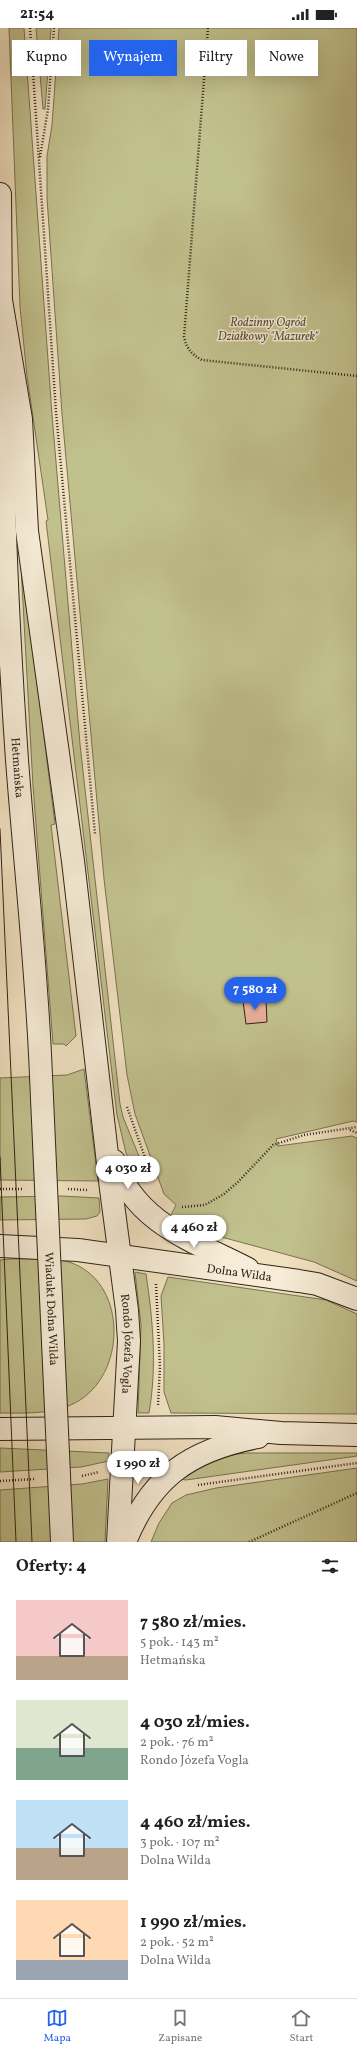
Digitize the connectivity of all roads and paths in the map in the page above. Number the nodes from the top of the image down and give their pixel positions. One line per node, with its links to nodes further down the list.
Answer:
1 (30, 28): 4 (path)
2 (54, 28): 4 (path)
3 (208, 28): 7 (path)
4 (39, 162): 8 (path)
5 (0, 194): 6 (main road, Hetmańska)
6 (1, 300): 9 (main road, Hetmańska); 11 (main road)
7 (357, 376)
8 (96, 838)
9 (41, 1076): 30 (main road, Wiadukt Dolna Wilda, bridge)
10 (126, 1102): 15 (path)
11 (104, 1127): 18 (main road, Rondo Józefa Vogla); 19 (main road)
12 (357, 1127): 13 (path)
13 (349, 1130): 14 (path); 16 (path)
14 (357, 1133)
15 (154, 1184)
16 (176, 1207)
17 (0, 1246): 18 (main road)
18 (120, 1256): 19 (main road, Dolna Wilda); 23 (main road, Rondo Józefa Vogla)
19 (264, 1276): 21 (main road, Dolna Wilda)
20 (156, 1283): 22 (path)
21 (357, 1299)
22 (158, 1406)
23 (125, 1427): 24 (main road); 25 (main road); 31 (main road, Rondo Józefa Vogla)
24 (0, 1429)
25 (281, 1433): 26 (main road); 32 (main road)
26 (357, 1435)
27 (357, 1463): 28 (path)
28 (191, 1487)
29 (357, 1493): 33 (path)
30 (62, 1542)
31 (118, 1542)
32 (125, 1542)
33 (249, 1542)

